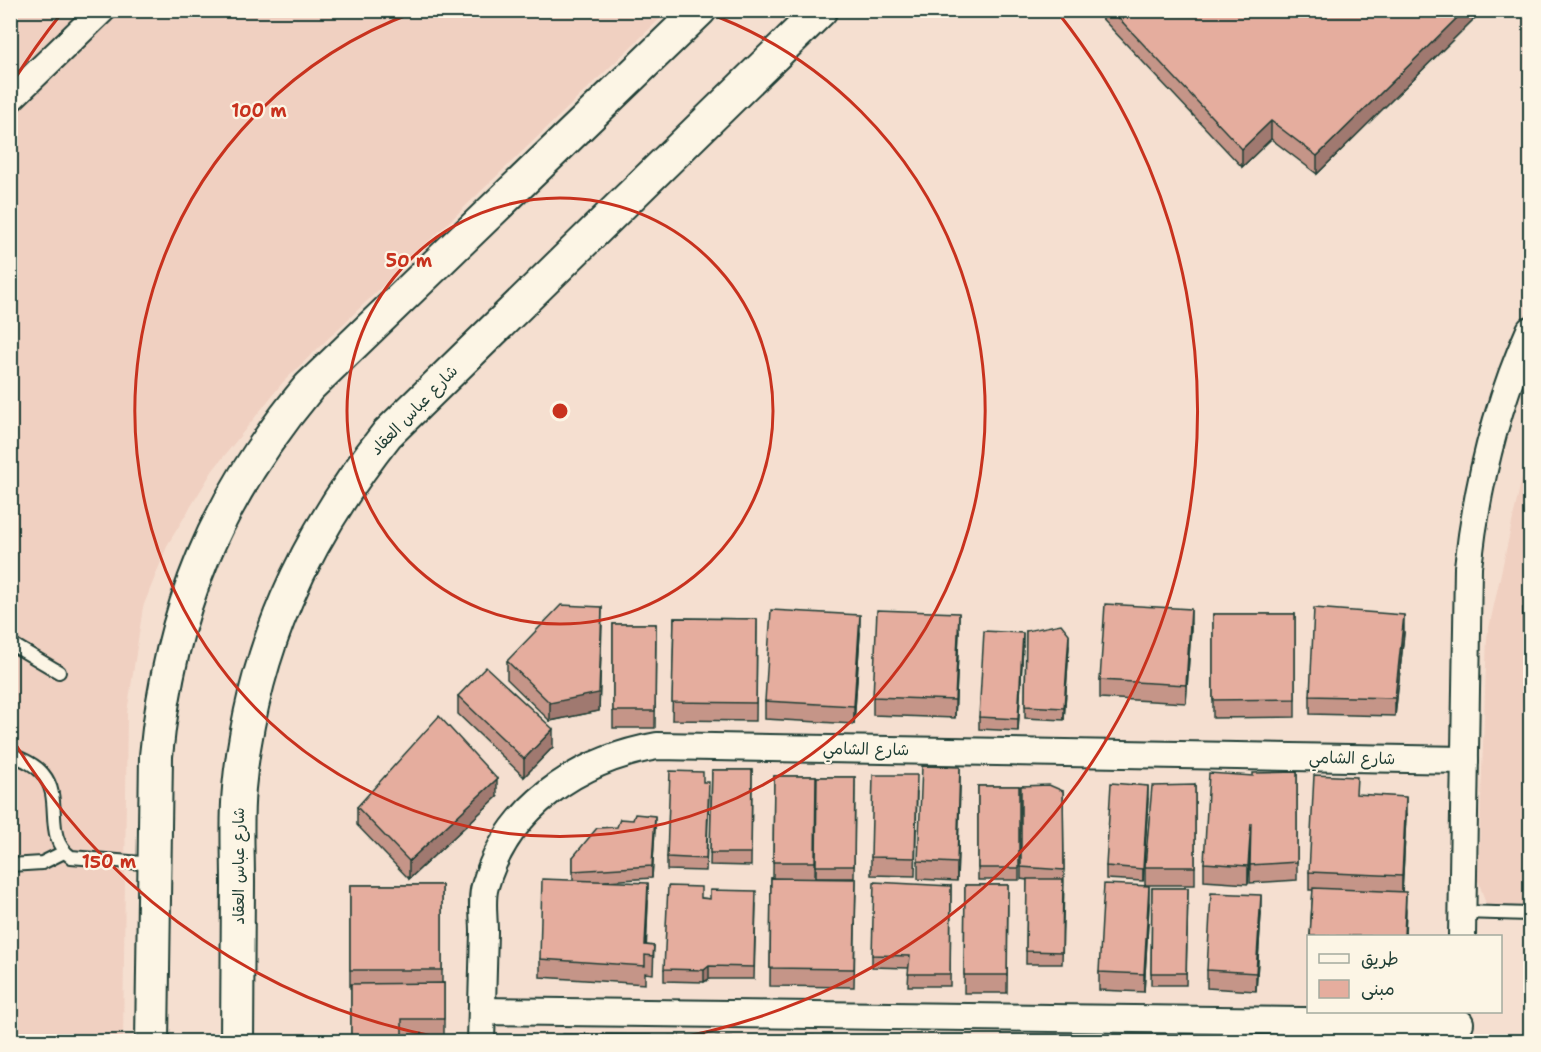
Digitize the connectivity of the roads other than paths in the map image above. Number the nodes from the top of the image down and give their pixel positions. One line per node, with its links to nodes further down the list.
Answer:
1 (102, 10): 4 (street)
2 (700, 10): 11 (street)
3 (821, 10): 18 (street, شارع عباس العقاد)
4 (10, 99)
5 (1530, 330): 9 (street)
6 (10, 643): 7 (lane)
7 (59, 672)
8 (10, 754): 10 (lane)
9 (1465, 760): 14 (street); 15 (street, شارع الشامي)
10 (64, 852): 11 (lane); 12 (lane)
11 (154, 864): 17 (street)
12 (10, 865)
13 (1530, 914): 14 (lane)
14 (1462, 924)
15 (482, 1011): 16 (street); 19 (street, شارع الشامي)
16 (1460, 1025)
17 (152, 1041)
18 (237, 1041)
19 (481, 1041)

